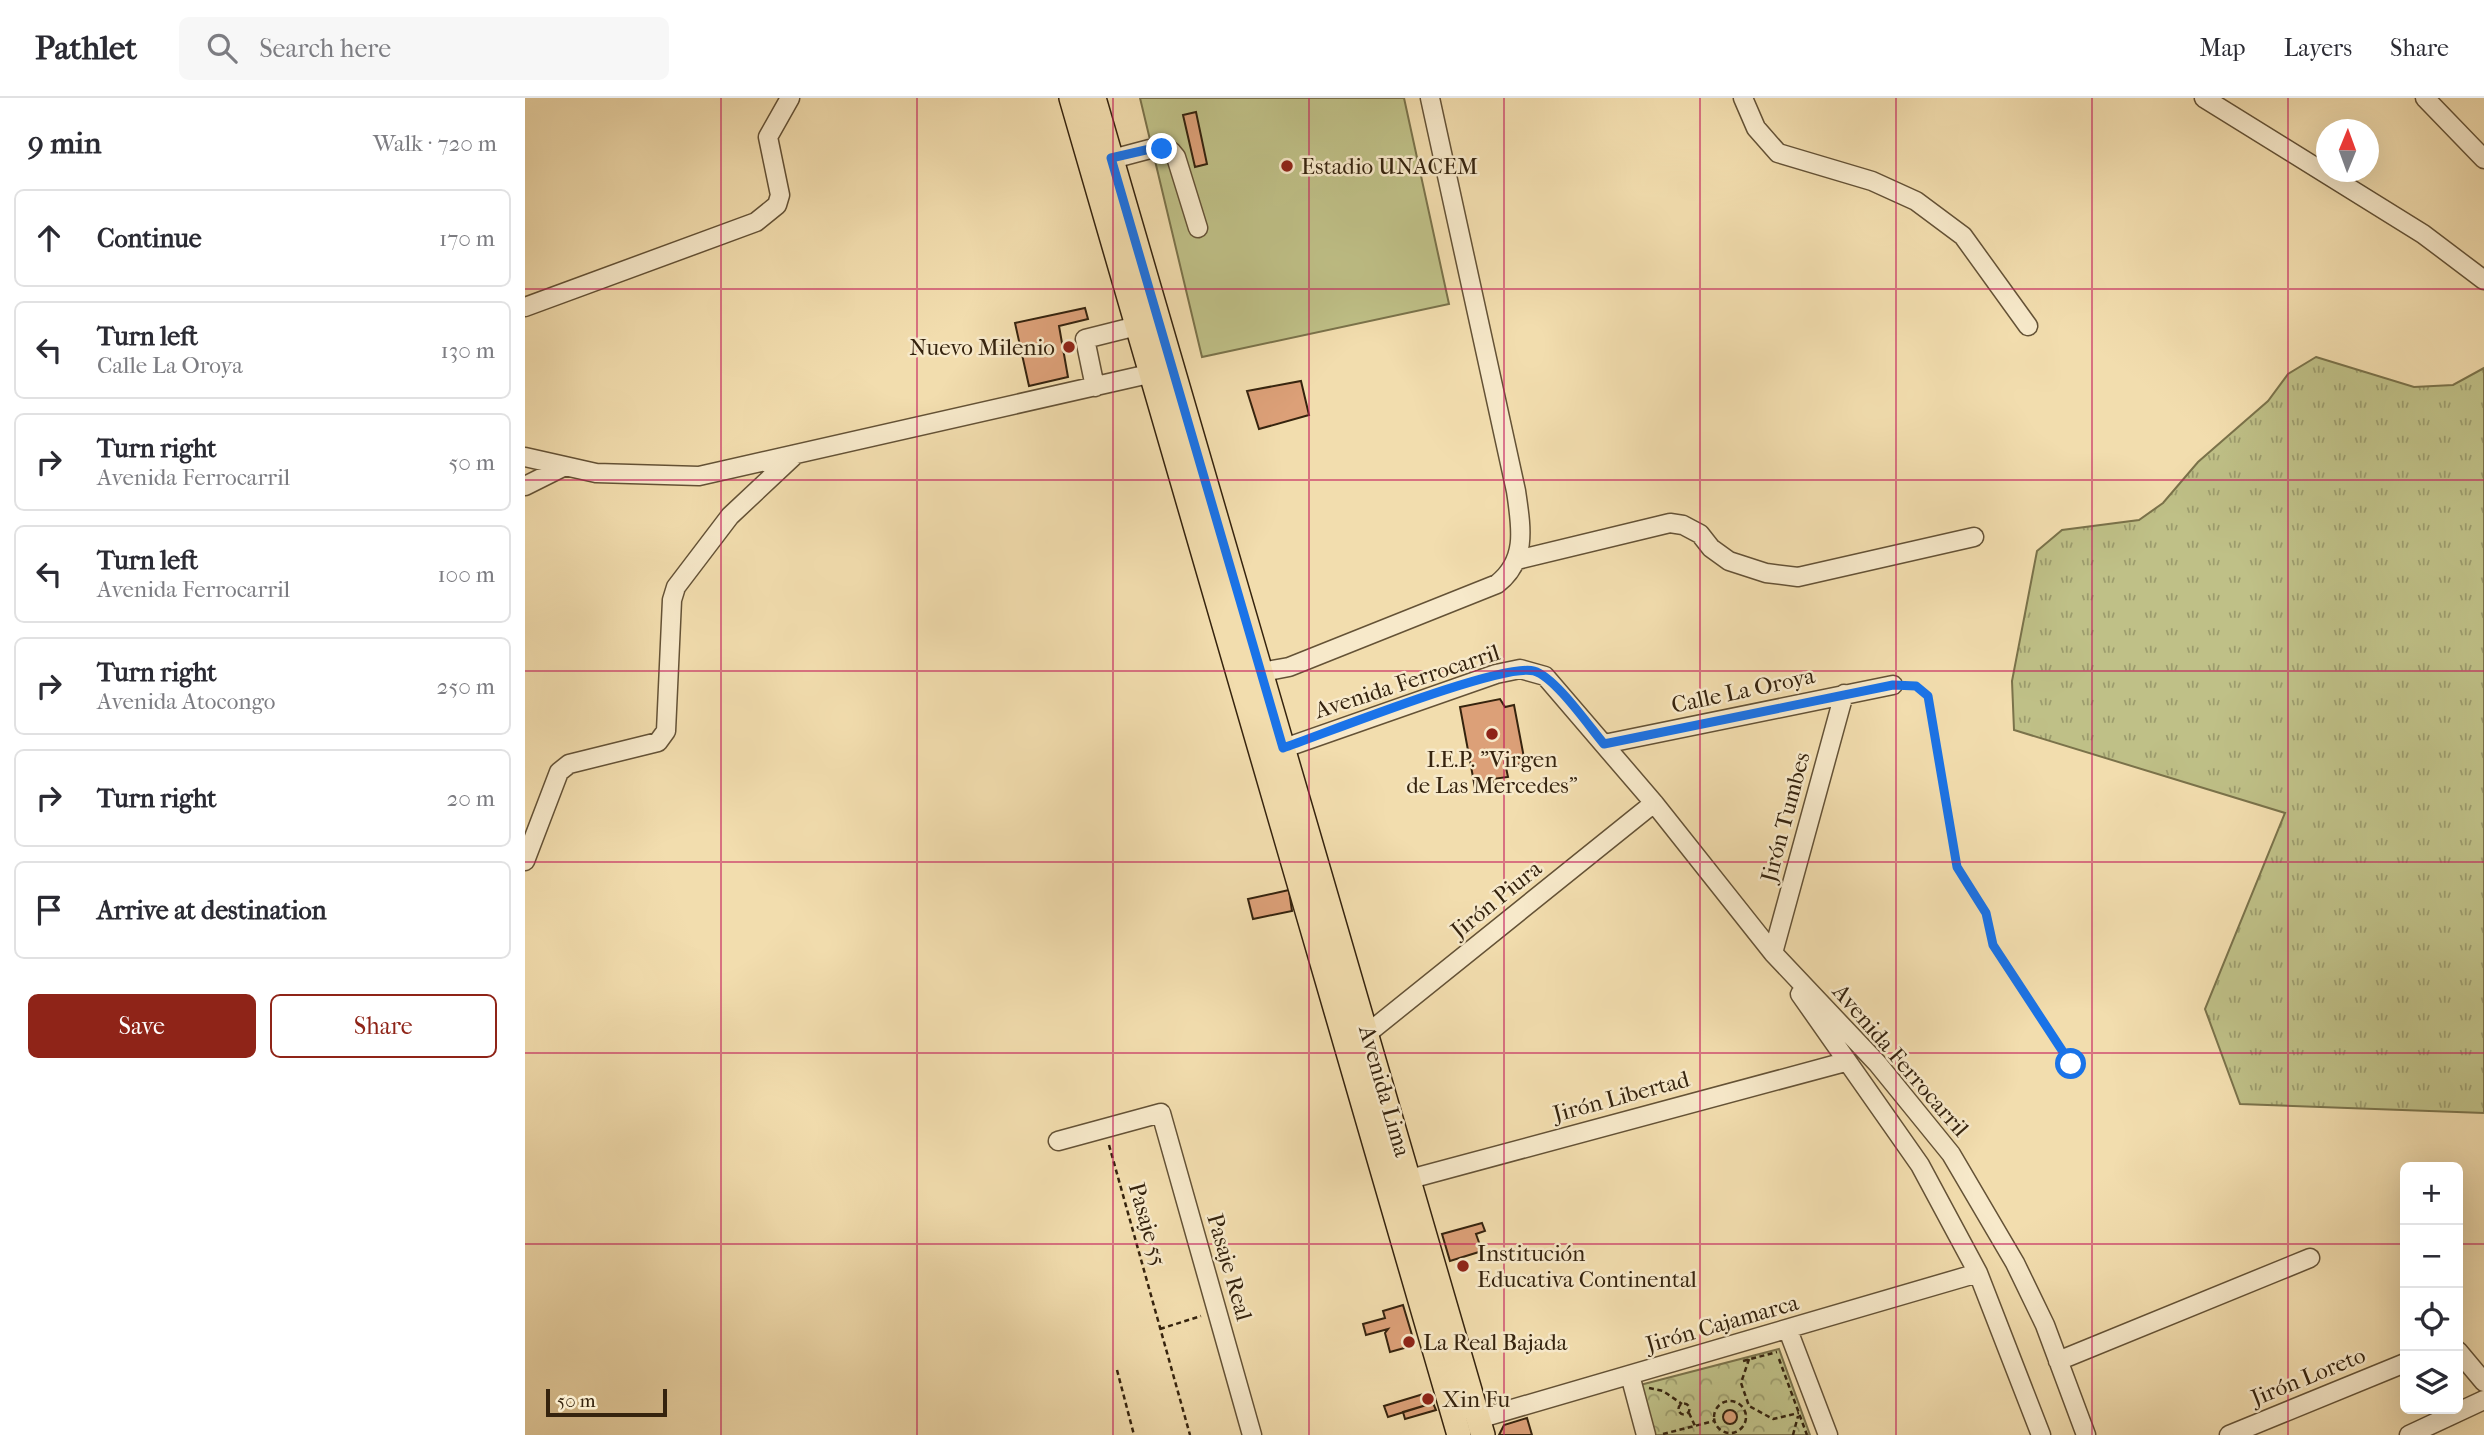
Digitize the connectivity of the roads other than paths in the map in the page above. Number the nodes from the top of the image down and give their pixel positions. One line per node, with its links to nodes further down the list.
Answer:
1 (790, 98): 12 (street)
2 (1072, 98): 9 (main road)
3 (1094, 98): 9 (main road)
4 (1430, 98): 22 (street)
5 (1743, 98): 14 (street)
6 (2204, 98): 11 (street)
7 (2425, 98): 8 (street)
8 (2484, 159)
9 (1101, 162): 10 (street); 13 (main road)
10 (1198, 229)
11 (2484, 280)
12 (525, 307)
13 (1148, 323): 15 (main road); 16 (street)
14 (2028, 326)
15 (1162, 371): 16 (street); 23 (main road)
16 (1095, 387): 17 (street)
17 (796, 454): 19 (street); 29 (street)
18 (525, 457): 19 (street)
19 (565, 466): 20 (street)
20 (525, 486)
21 (1974, 537): 22 (street)
22 (1517, 560): 23 (street)
23 (1250, 672): 27 (main road)
24 (1893, 685): 25 (street, Calle La Oroya)
25 (1844, 694): 26 (street, Calle La Oroya); 30 (street, Jirón Tumbes)
26 (1604, 744): 27 (street, Avenida Ferrocarril); 28 (street, Avenida Ferrocarril)
27 (1273, 752): 31 (main road, Avenida Lima); 47 (main road, Avenida Lima)
28 (1654, 803): 30 (street, Avenida Ferrocarril); 31 (street, Jirón Piura)
29 (525, 861)
30 (1773, 953): 32 (street, Avenida Ferrocarril); 39 (street, Avenida Ferrocarril)
31 (1368, 1033): 34 (main road, Avenida Lima)
32 (1845, 1062): 34 (street, Jirón Libertad); 36 (street, Avenida Ferrocarril)
33 (1058, 1141): 46 (street, Pasaje Real)
34 (1410, 1179): 44 (main road, Avenida Lima)
35 (2310, 1258): 39 (street)
36 (1978, 1273): 37 (street, Jirón Cajamarca); 50 (street, Avenida Ferrocarril)
37 (1788, 1330): 41 (street, Jirón Cajamarca); 49 (street)
38 (2461, 1351): 42 (street)
39 (2058, 1361): 51 (street, Avenida Ferrocarril)
40 (2400, 1365): 52 (street, Jirón Loreto)
41 (1630, 1375): 44 (street, Jirón Cajamarca); 48 (street)
42 (2484, 1382)
43 (2484, 1400): 45 (street)
44 (1481, 1427)
45 (2413, 1434)
46 (1252, 1435)
47 (1459, 1435)
48 (1646, 1435)
49 (1828, 1435)
50 (2042, 1435)
51 (2086, 1435)
52 (2229, 1435)

